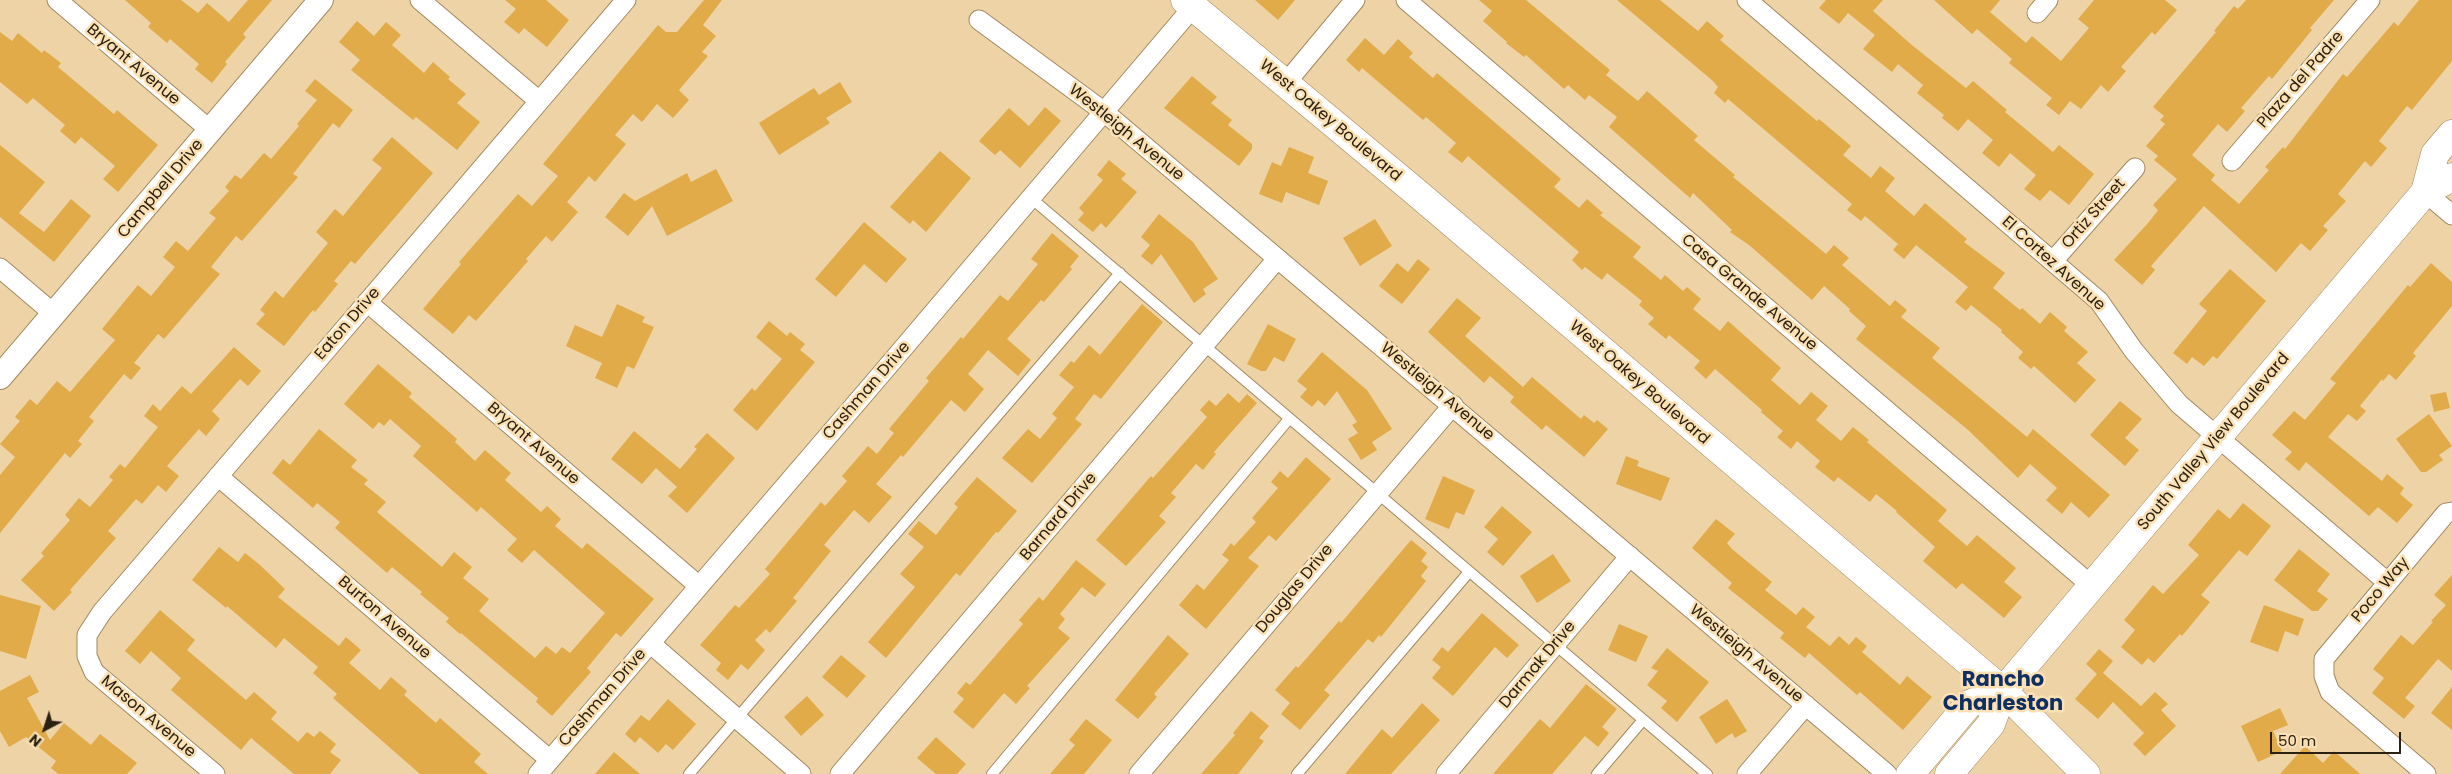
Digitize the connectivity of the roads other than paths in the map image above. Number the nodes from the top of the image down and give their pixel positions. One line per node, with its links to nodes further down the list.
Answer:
1 (57, 0): 14 (street, Bryant Avenue)
2 (321, 0): 14 (street, Campbell Drive)
3 (420, 0): 12 (street)
4 (626, 0): 12 (street, Eaton Drive)
5 (1355, 0): 11 (street)
6 (1406, 0): 40 (street, Casa Grande Avenue)
7 (1747, 0): 23 (street, El Cortez Avenue)
8 (2370, 0): 16 (street, Plaza del Padre)
9 (1189, 3): 11 (main road, West Oakey Boulevard); 13 (street, Cashman Drive)
10 (979, 20): 13 (street, Westleigh Avenue)
11 (1285, 84): 44 (main road, West Oakey Boulevard)
12 (539, 101): 26 (street, Eaton Drive)
13 (1103, 111): 20 (street, Cashman Drive); 22 (street, Westleigh Avenue)
14 (210, 130): 27 (street, Campbell Drive)
15 (2452, 134): 19 (main road, South Valley View Boulevard)
16 (2232, 161)
17 (2135, 168): 23 (street, Ortiz Street)
18 (2452, 177): 19 (main road, South Valley View Boulevard)
19 (2426, 192): 21 (street); 32 (main road, South Valley View Boulevard)
20 (1031, 198): 25 (lane); 39 (street, Cashman Drive)
21 (2452, 215)
22 (1277, 259): 28 (street, Barnard Drive); 30 (street, Westleigh Avenue)
23 (2053, 261): 32 (street, El Cortez Avenue)
24 (0, 268): 27 (street)
25 (1120, 273): 28 (lane); 46 (lane)
26 (367, 302): 33 (street, Eaton Drive); 39 (street, Bryant Avenue)
27 (54, 314): 29 (street, Campbell Drive)
28 (1205, 344): 31 (lane); 52 (street, Barnard Drive)
29 (0, 377)
30 (1453, 405): 34 (street, Douglas Drive); 36 (street, Westleigh Avenue)
31 (1289, 419): 34 (lane); 53 (lane)
32 (2217, 438): 38 (street, El Cortez Avenue); 40 (main road, South Valley View Boulevard)
33 (218, 476): 43 (street, Eaton Drive); 48 (street, Burton Avenue)
34 (1377, 493): 37 (lane); 54 (street, Douglas Drive)
35 (2452, 512): 38 (street, Poco Way)
36 (1630, 556): 42 (street, Darmak Drive); 45 (street, Westleigh Avenue)
37 (1469, 572): 42 (lane); 55 (lane)
38 (2387, 582): 64 (street, Poco Way)
39 (699, 586): 41 (street, Cashman Drive)
40 (2092, 586): 44 (main road, South Valley View Boulevard)
41 (650, 643): 46 (street); 48 (street, Cashman Drive)
42 (1555, 645): 47 (lane); 56 (street, Darmak Drive)
43 (87, 656): 49 (street, Mason Avenue)
44 (2003, 691): 61 (main road, South Valley View Boulevard); 62 (main road, South Valley View Boulevard); 63 (main road, West Oakey Boulevard)
45 (1806, 705): 59 (street); 60 (street, Westleigh Avenue)
46 (737, 717): 50 (lane); 51 (street)
47 (1643, 720): 57 (lane); 58 (lane)
48 (544, 767)
49 (215, 774)
50 (689, 774)
51 (801, 774)
52 (840, 774)
53 (992, 774)
54 (1139, 774)
55 (1297, 774)
56 (1446, 774)
57 (1597, 774)
58 (1707, 774)
59 (1748, 774)
60 (1887, 774)
61 (1910, 774)
62 (1949, 774)
63 (2086, 774)
64 (2426, 774)

